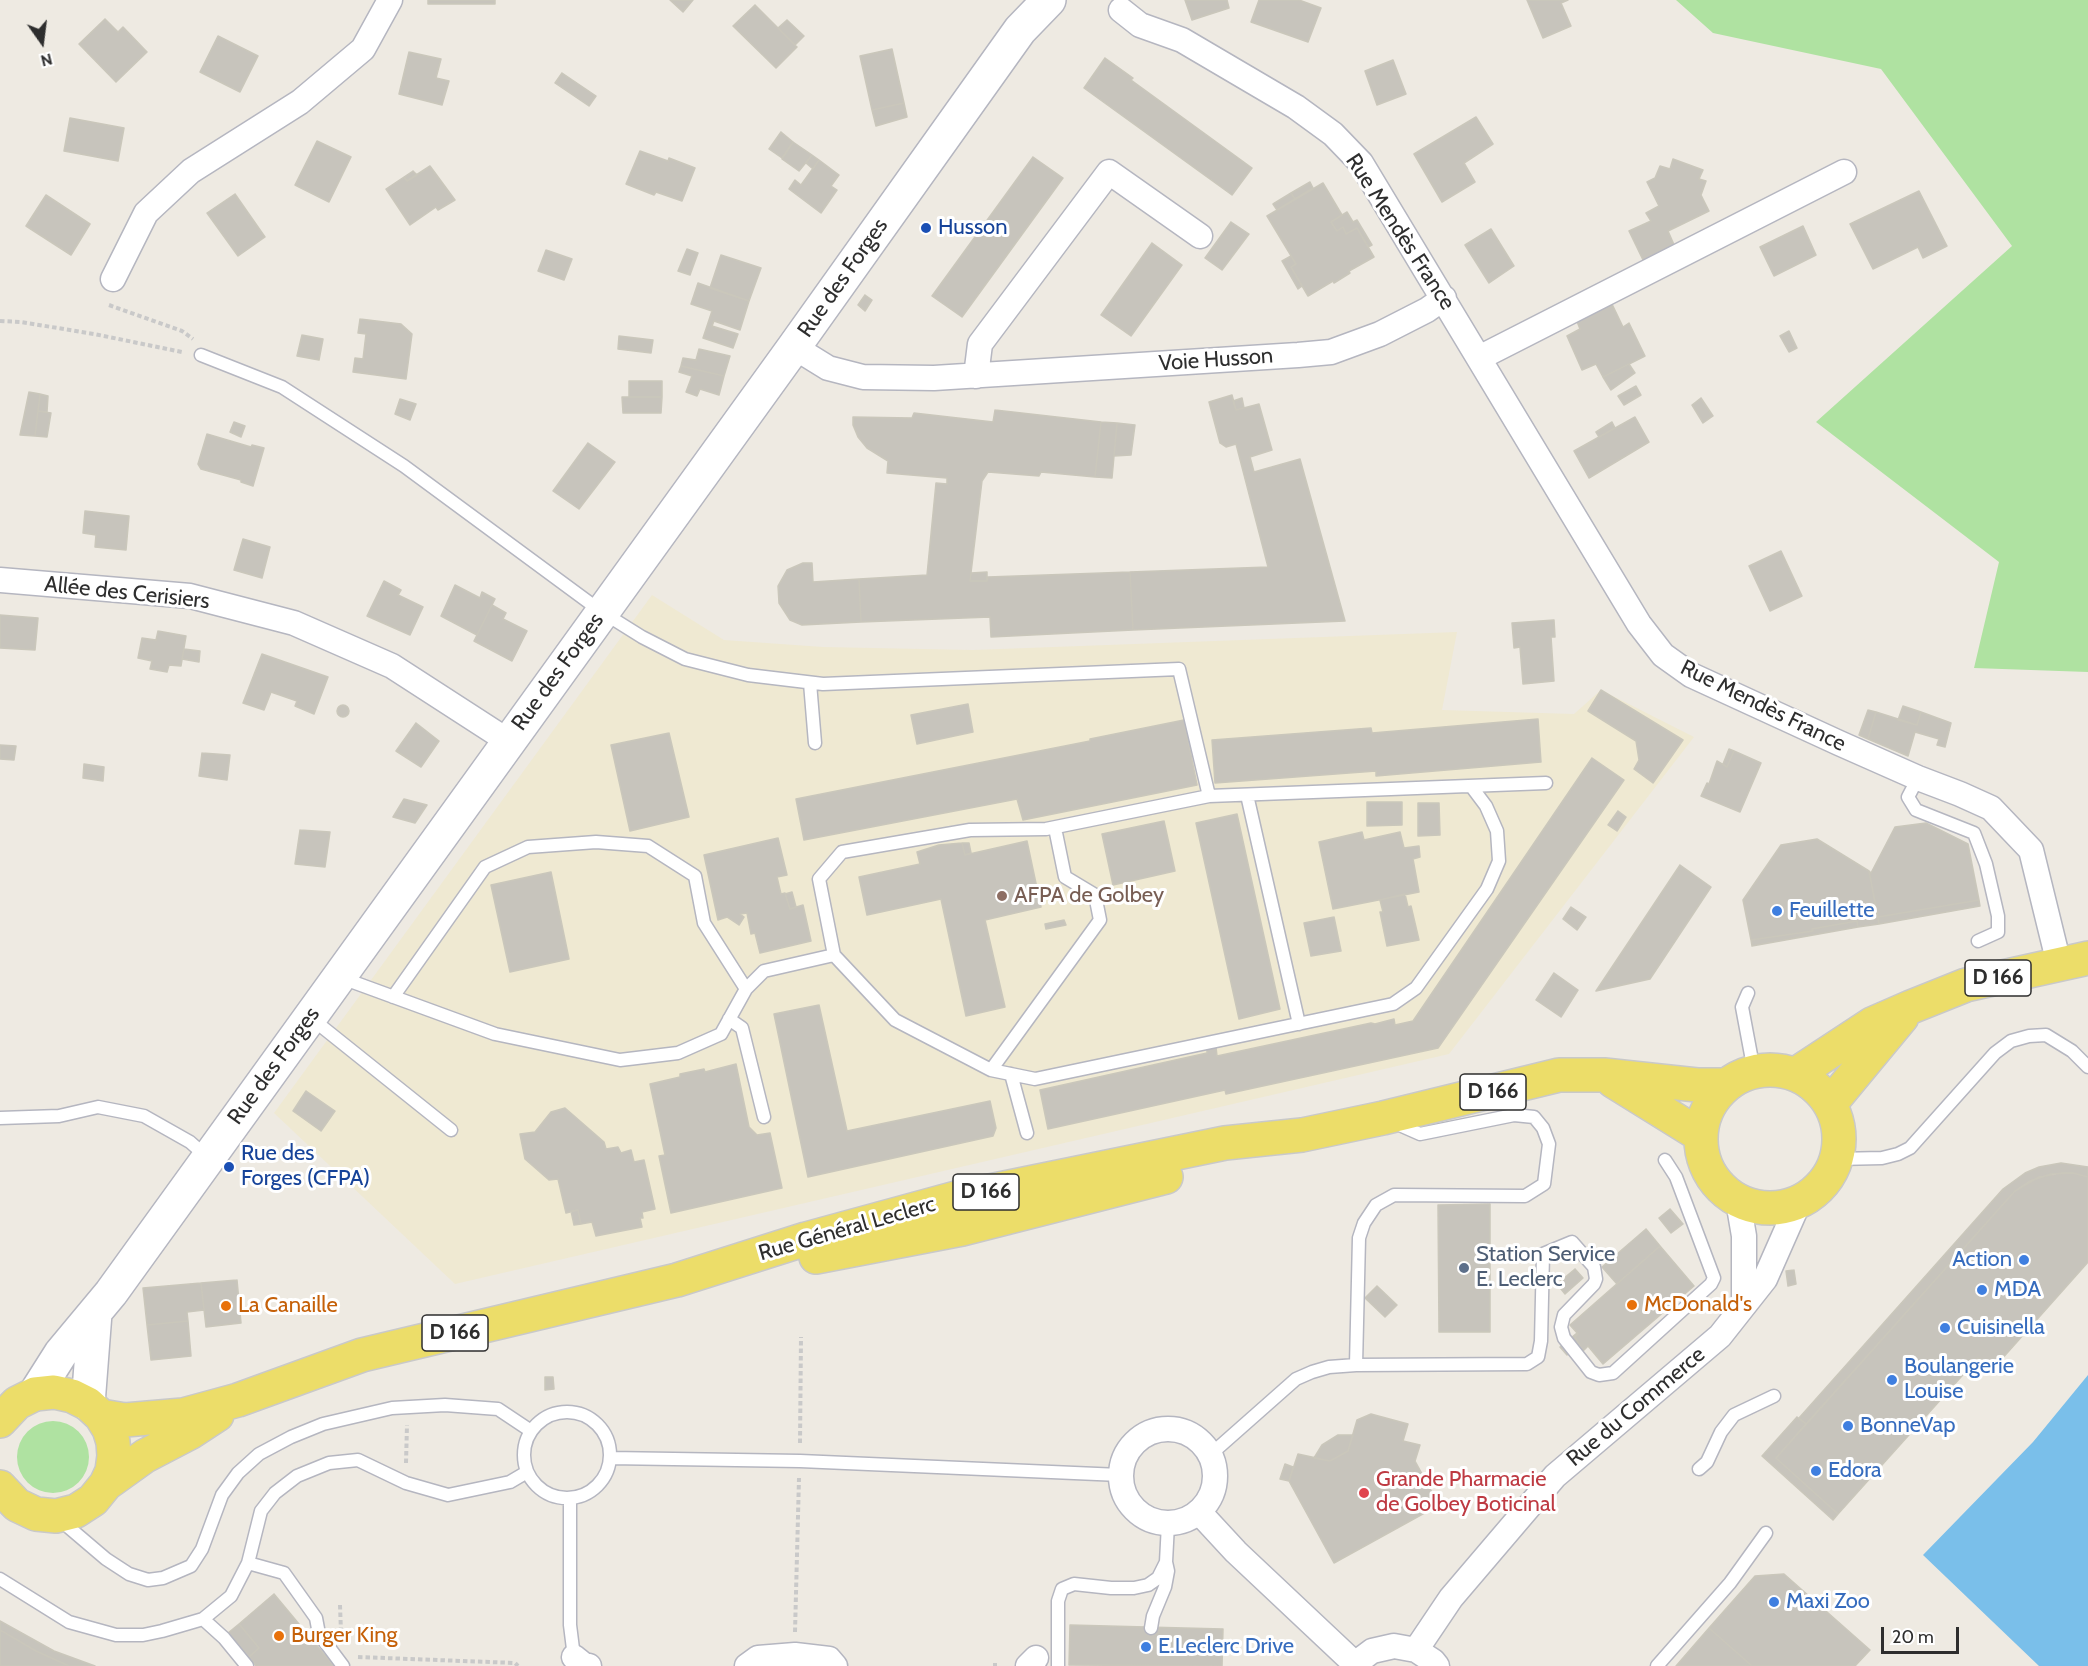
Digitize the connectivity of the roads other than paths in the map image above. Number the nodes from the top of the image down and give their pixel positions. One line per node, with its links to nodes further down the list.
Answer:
1 (390, 0): 7 (street)
2 (1050, 0): 4 (main road, Rue des Forges)
3 (1114, 4): 8 (street, Rue Mendès France)
4 (1021, 15): 9 (main road, Rue des Forges)
5 (1844, 172): 11 (street)
6 (1200, 236): 12 (street)
7 (113, 279)
8 (1444, 298): 11 (street, Rue Mendès France); 12 (street, Voie Husson)
9 (794, 347): 12 (street, Voie Husson); 14 (main road, Rue des Forges)
10 (198, 355): 14 (lane)
11 (1479, 358): 18 (street, Rue Mendès France)
12 (976, 376)
13 (0, 580): 16 (street, Allée des Cerisiers)
14 (602, 612): 15 (lane); 16 (main road, Rue des Forges)
15 (810, 683): 17 (lane); 22 (lane)
16 (508, 741): 27 (main road, Rue des Forges)
17 (815, 743)
18 (1918, 778): 24 (lane); 26 (street, Rue Mendès France)
19 (1546, 783): 20 (lane)
20 (1470, 786): 21 (lane); 34 (lane)
21 (1247, 795): 22 (lane); 34 (lane)
22 (1209, 796): 23 (lane)
23 (1055, 828): 25 (lane); 36 (lane)
24 (1978, 941)
25 (834, 955): 28 (lane); 36 (lane)
26 (2074, 961): 31 (main road, D 166)
27 (338, 977): 30 (lane); 32 (main road, Rue des Forges)
28 (746, 989): 30 (lane); 33 (lane)
29 (1748, 993): 40 (lane)
30 (393, 997): 33 (lane)
31 (1911, 1007): 38 (main road, D 166); 41 (main road, D 166)
32 (310, 1017): 45 (lane); 48 (main road, Rue des Forges)
33 (729, 1019): 42 (lane)
34 (1299, 1024): 37 (lane)
35 (2088, 1067): 49 (lane)
36 (991, 1070): 37 (lane)
37 (1011, 1074): 46 (lane)
38 (1796, 1074): 40 (main road); 41 (main road)
39 (1604, 1075): 40 (main road, Rue Général Leclerc / D 166); 44 (main road, Rue Général Leclerc / D 166); 47 (main road)
40 (1740, 1078): 47 (main road)
41 (1830, 1104): 49 (main road)
42 (764, 1117)
43 (0, 1118): 48 (lane)
44 (1383, 1118): 55 (lane); 58 (main road, Rue Général Leclerc / D 166)
45 (451, 1130)
46 (1027, 1133)
47 (1700, 1135): 51 (main road)
48 (208, 1158): 54 (main road, Rue des Forges)
49 (1837, 1159): 52 (main road)
50 (1665, 1160): 55 (lane)
51 (1738, 1200): 52 (main road); 53 (street)
52 (1799, 1202): 53 (street, Rue du Commerce)
53 (1744, 1305): 79 (street, Rue du Commerce)
54 (95, 1313): 56 (main road, Rue des Forges); 59 (main road)
55 (1356, 1365): 62 (lane)
56 (35, 1394): 59 (main road, Rue Général Leclerc); 60 (main road)
57 (1774, 1396): 64 (lane)
58 (238, 1400): 59 (main road, Rue Général Leclerc / D 166); 67 (main road, Rue Général Leclerc / D 166)
59 (95, 1410): 67 (main road)
60 (0, 1421)
61 (531, 1431): 63 (lane); 65 (lane); 71 (lane)
62 (1210, 1455): 66 (street); 70 (street)
63 (610, 1458): 66 (lane); 69 (lane)
64 (1699, 1469)
65 (527, 1472): 69 (lane); 75 (lane)
66 (1120, 1476): 72 (street)
67 (106, 1484): 71 (main road, Rue Général Leclerc)
68 (1, 1489): 71 (main road)
69 (570, 1498): 81 (lane)
70 (1199, 1512): 72 (street); 83 (street)
71 (56, 1516)
72 (1168, 1524): 74 (lane)
73 (1766, 1533): 88 (lane)
74 (1166, 1562): 78 (lane); 82 (lane)
75 (248, 1563): 77 (lane); 80 (lane)
76 (0, 1579): 77 (lane)
77 (203, 1619): 84 (lane)
78 (1151, 1628)
79 (1416, 1650): 83 (street); 87 (street)
80 (346, 1661)
81 (577, 1663)
82 (1041, 1663)
83 (1353, 1664)
84 (247, 1666)
85 (747, 1666): 86 (street)
86 (835, 1666)
87 (1437, 1666)
88 (1657, 1666)

